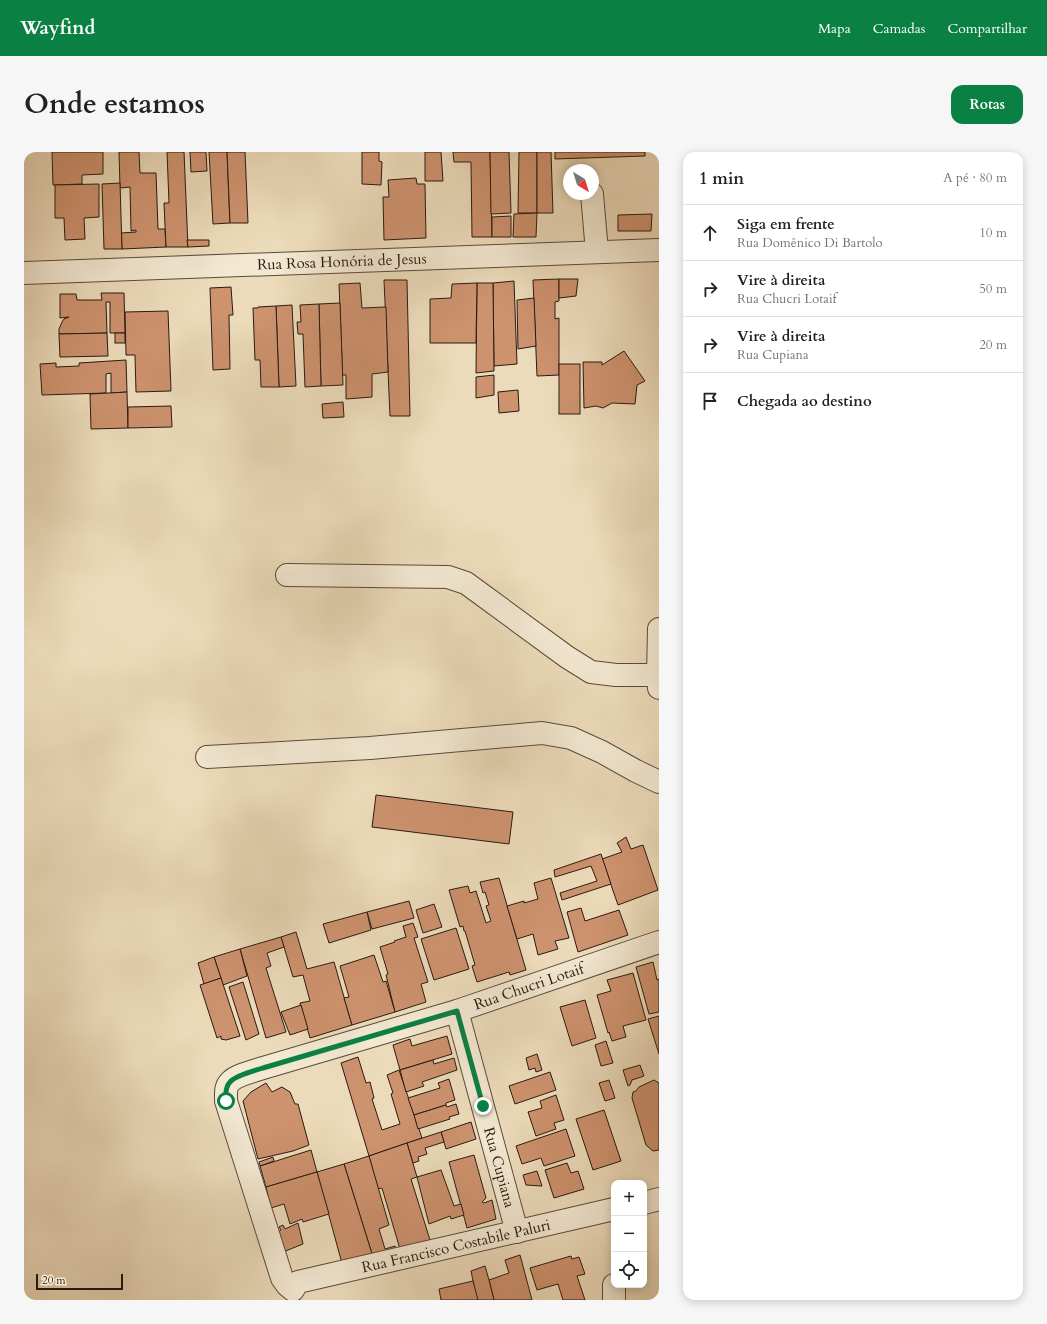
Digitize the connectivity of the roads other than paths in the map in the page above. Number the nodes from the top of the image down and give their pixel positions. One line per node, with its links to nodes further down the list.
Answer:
1 (593, 200): 3 (street)
2 (659, 250): 3 (street, Rua Rosa Honória de Jesus)
3 (597, 252): 4 (street, Rua Rosa Honória de Jesus)
4 (24, 273)
5 (287, 575): 7 (street)
6 (659, 629): 7 (street)
7 (658, 681)
8 (208, 757): 9 (street)
9 (659, 782)
10 (659, 942): 11 (street, Rua Chucri Lotaif)
11 (457, 1011): 12 (street, Rua Chucri Lotaif); 16 (street, Rua Cupiana)
12 (237, 1077): 16 (street, Rua Francisco Costabile Paluri)
13 (659, 1199): 14 (street)
14 (647, 1201)
15 (611, 1210): 16 (street, Rua Francisco Costabile Paluri)
16 (518, 1232)
17 (614, 1288): 18 (street)
18 (614, 1300)

